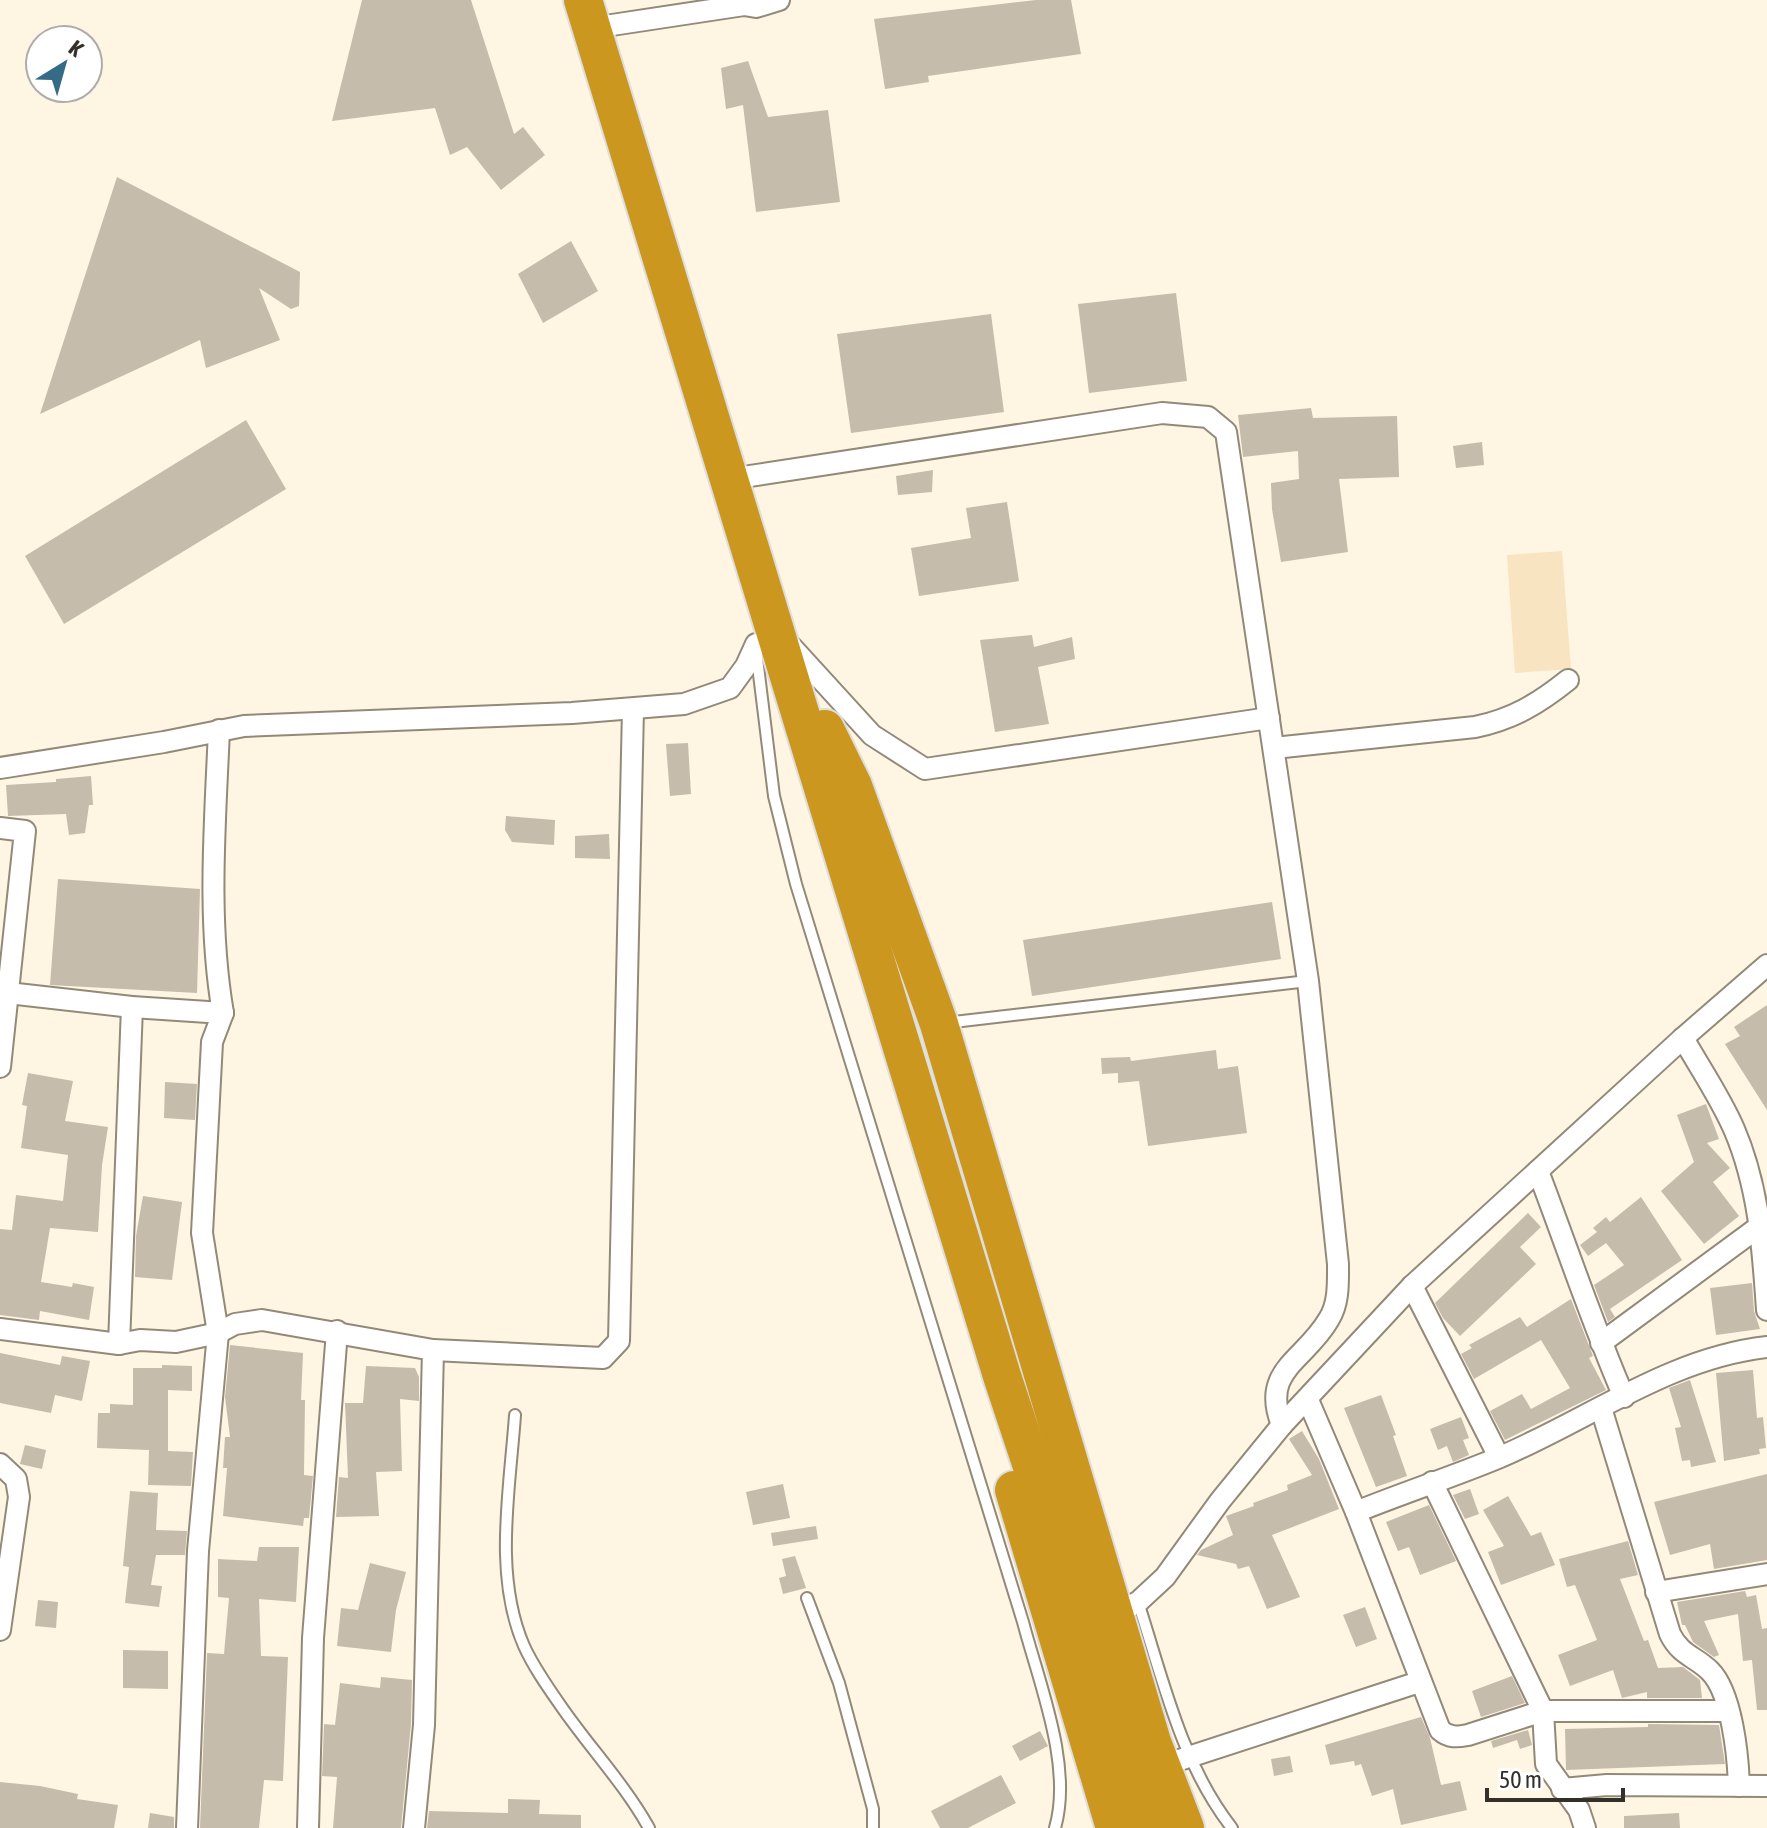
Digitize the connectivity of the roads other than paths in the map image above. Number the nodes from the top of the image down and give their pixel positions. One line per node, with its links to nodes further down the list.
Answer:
1 (557, 0): 5 (highway)
2 (779, 0): 3 (street)
3 (587, 14): 4 (highway)
4 (730, 479): 5 (highway); 8 (street)
5 (766, 638): 7 (street); 8 (street); 16 (highway); 19 (highway); 59 (lane)
6 (1568, 680): 10 (street)
7 (633, 709): 9 (street); 32 (street)
8 (1269, 718): 10 (street)
9 (219, 730): 11 (street); 18 (street)
10 (1274, 748): 14 (street)
11 (0, 768)
12 (0, 828): 15 (street)
13 (1767, 965): 20 (street)
14 (1308, 981): 19 (lane); 37 (street)
15 (8, 993): 17 (street); 21 (street)
16 (877, 1002): 60 (highway); 61 (highway)
17 (132, 1007): 18 (street); 30 (street)
18 (223, 1013): 28 (street)
19 (939, 1024): 45 (highway)
20 (1683, 1038): 22 (street); 23 (street)
21 (0, 1067)
22 (1538, 1171): 24 (street); 29 (street)
23 (1761, 1214): 25 (street); 29 (street)
24 (1412, 1286): 34 (street); 38 (street)
25 (1767, 1310)
26 (0, 1329): 30 (street)
27 (337, 1331): 28 (street); 32 (street); 55 (street)
28 (218, 1333): 30 (street); 54 (street)
29 (1601, 1343): 33 (street)
30 (119, 1344)
31 (1767, 1347): 33 (street)
32 (433, 1350): 56 (street)
33 (1624, 1397): 35 (street)
34 (1308, 1400): 37 (street); 41 (street)
35 (1601, 1408): 38 (street); 43 (street)
36 (515, 1415): 57 (lane)
37 (1282, 1425): 45 (street)
38 (1499, 1457): 40 (street)
39 (0, 1464): 46 (street)
40 (1432, 1482): 41 (street); 48 (street)
41 (1356, 1512): 47 (street)
42 (1767, 1574): 43 (street)
43 (1656, 1592): 49 (street)
44 (807, 1598): 58 (lane)
45 (1126, 1608): 50 (highway)
46 (0, 1630)
47 (1419, 1682): 48 (street); 50 (street)
48 (1543, 1711): 49 (street); 53 (street)
49 (1728, 1711): 51 (street)
50 (1175, 1761): 62 (highway); 63 (lane)
51 (1739, 1786): 52 (street); 53 (street)
52 (1767, 1786)
53 (1562, 1789): 64 (street)
54 (187, 1828)
55 (308, 1828)
56 (414, 1828)
57 (649, 1828)
58 (873, 1828)
59 (1055, 1828)
60 (1115, 1828)
61 (1152, 1828)
62 (1185, 1828)
63 (1232, 1828)
64 (1585, 1828)

